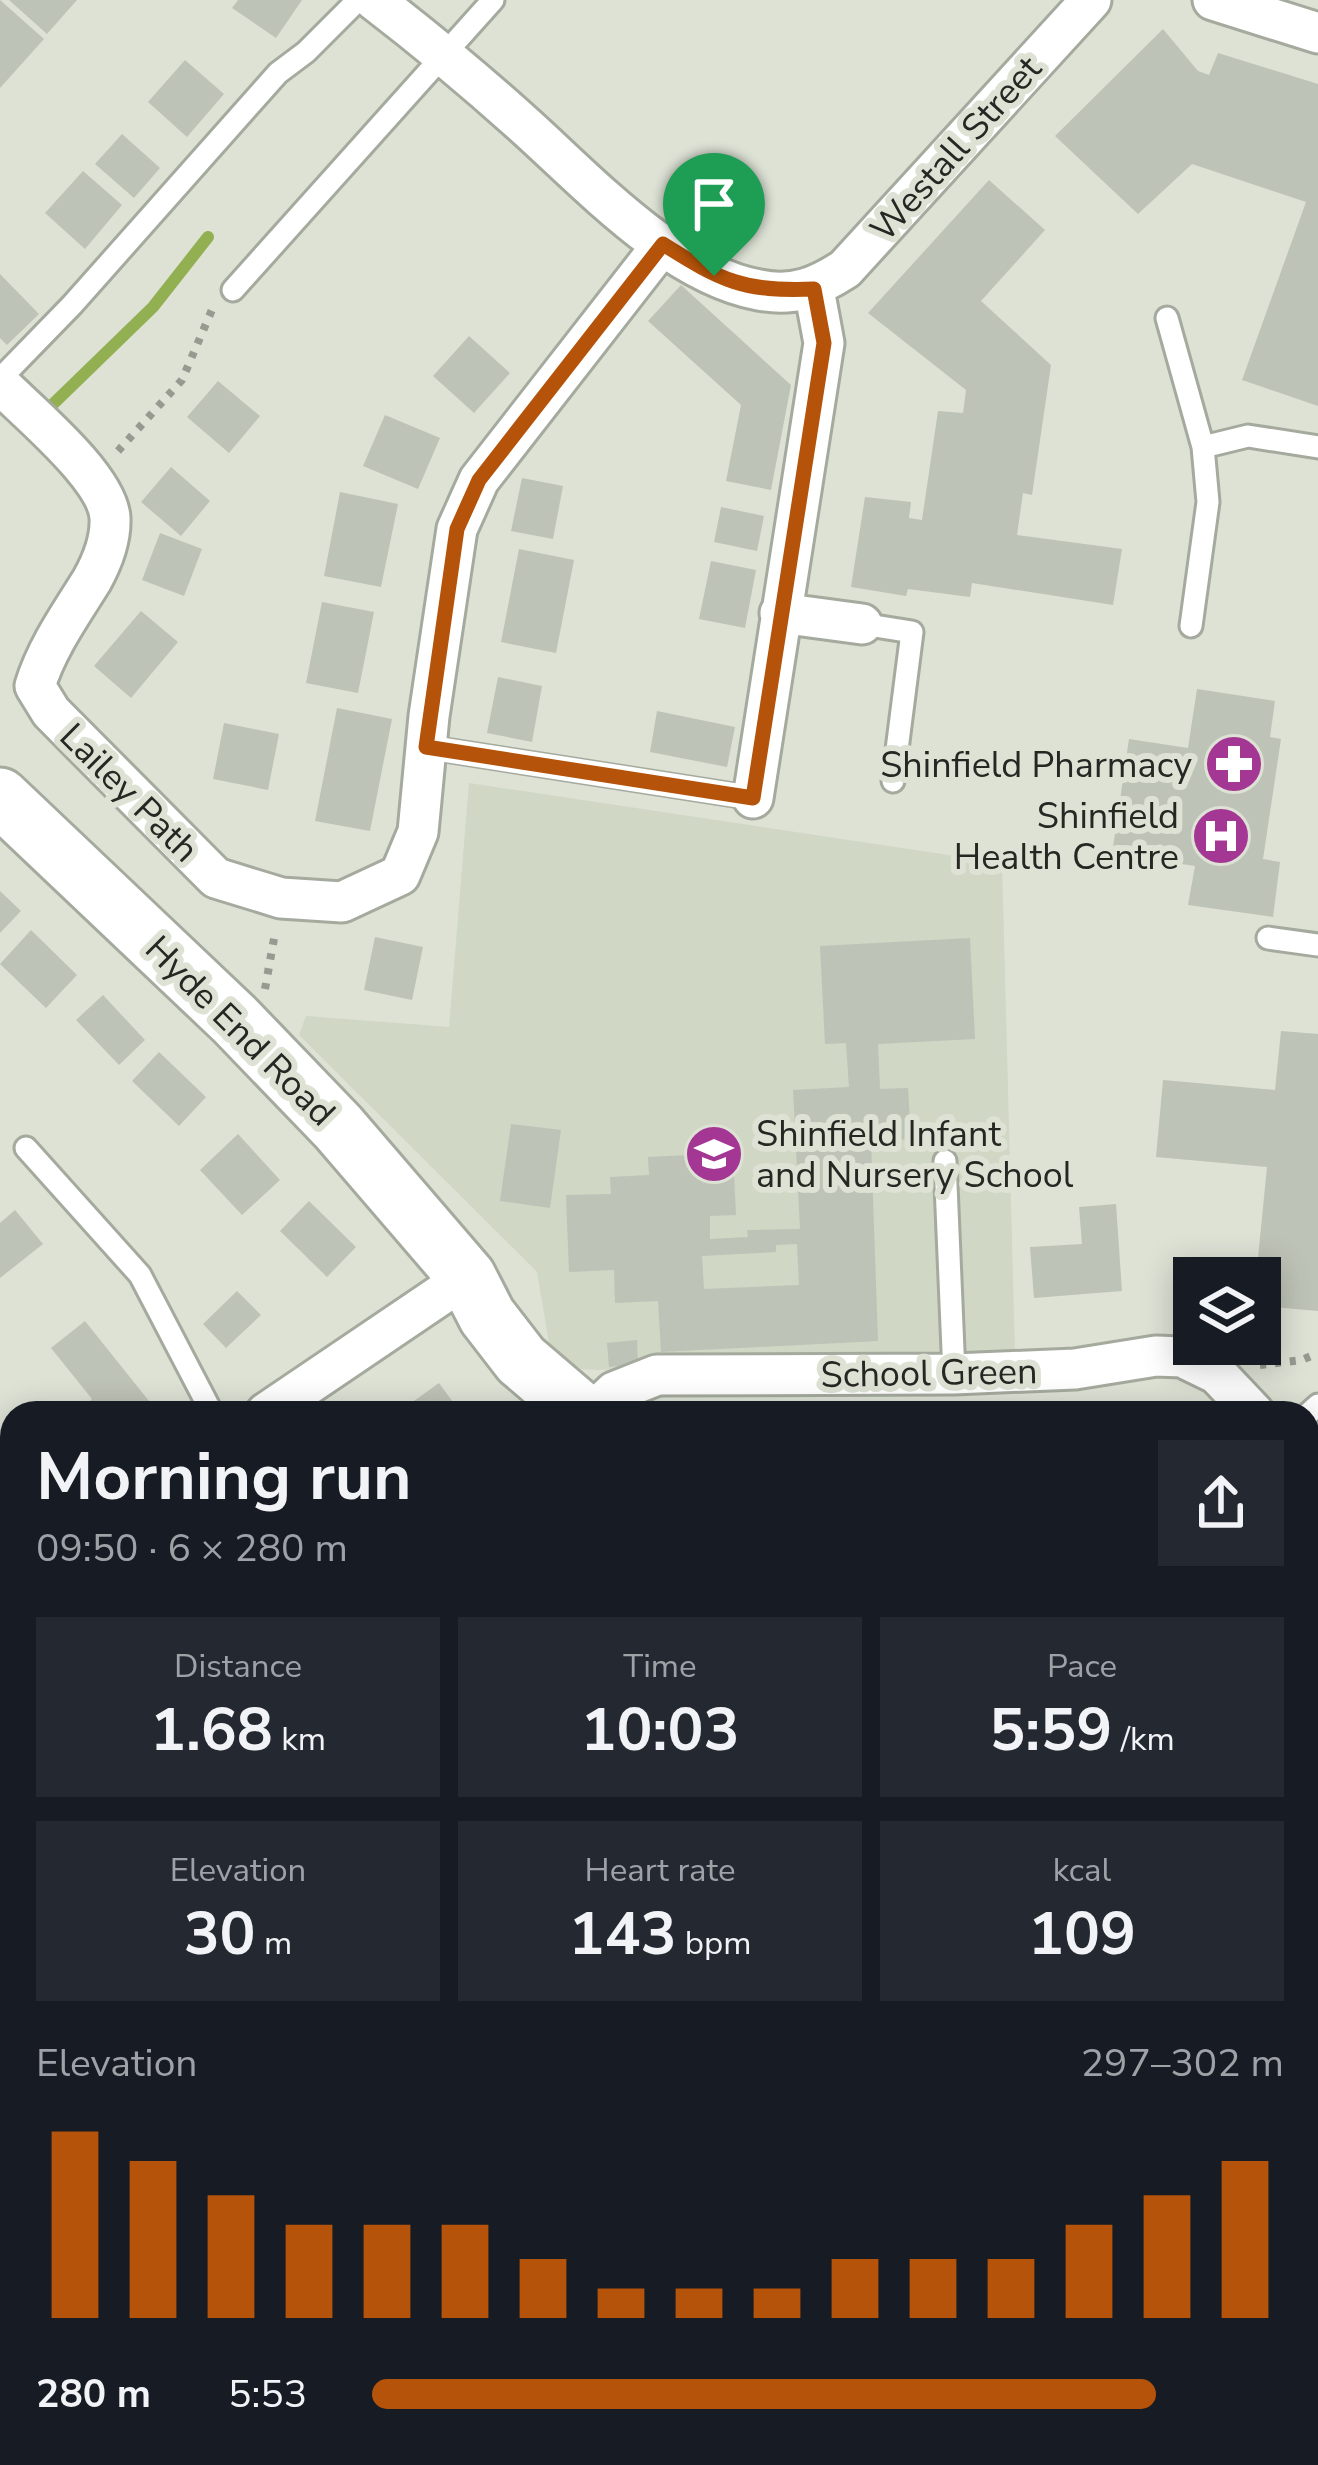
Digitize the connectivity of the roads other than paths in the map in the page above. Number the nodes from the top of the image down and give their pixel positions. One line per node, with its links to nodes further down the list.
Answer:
1 (358, 0): 12 (lane)
2 (374, 0): 7 (street)
3 (494, 0): 7 (lane)
4 (1091, 0): 9 (street, Westall Street)
5 (1214, 0): 6 (street)
6 (1318, 33)
7 (445, 55): 8 (street); 10 (lane)
8 (663, 244): 9 (street); 18 (street, Lailey Path)
9 (814, 289): 15 (street)
10 (233, 290)
11 (1167, 318): 13 (lane)
12 (0, 382): 18 (street, Lailey Path)
13 (1203, 447): 14 (lane); 17 (lane)
14 (1318, 447)
15 (781, 613): 16 (street); 21 (street)
16 (862, 624): 19 (lane)
17 (1191, 626)
18 (426, 747): 21 (lane)
19 (893, 782)
20 (0, 797): 26 (main road, Hyde End Road)
21 (753, 798)
22 (1268, 938): 23 (lane)
23 (1318, 945)
24 (26, 1148): 28 (lane)
25 (945, 1161): 27 (lane)
26 (467, 1277): 29 (street); 30 (main road)
27 (954, 1374): 31 (street, School Green); 32 (street, School Green)
28 (206, 1401)
29 (284, 1401)
30 (569, 1401)
31 (605, 1401)
32 (1243, 1401)

